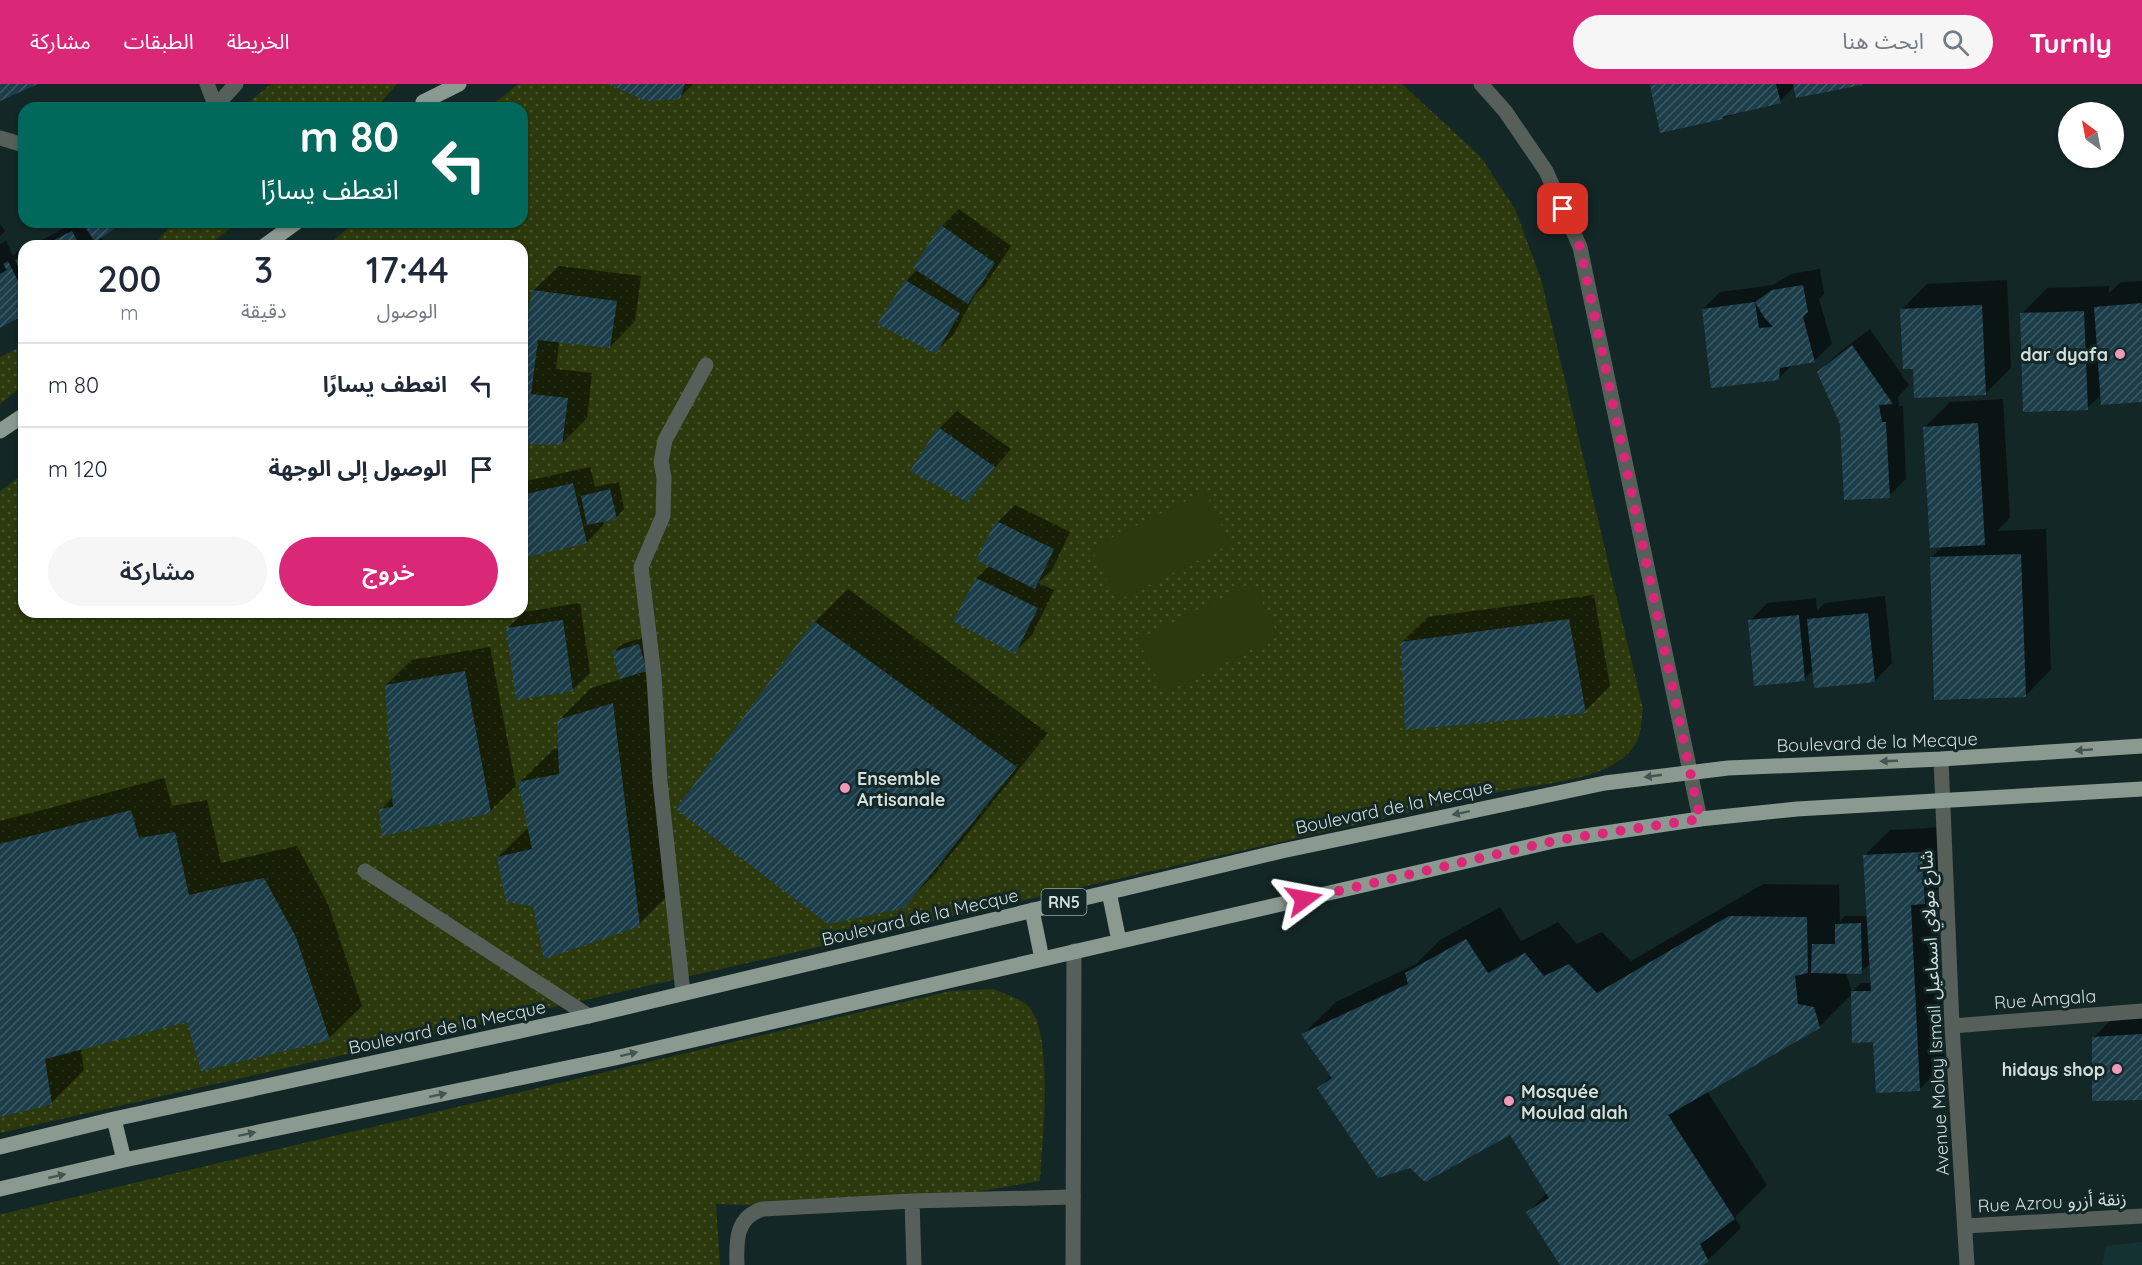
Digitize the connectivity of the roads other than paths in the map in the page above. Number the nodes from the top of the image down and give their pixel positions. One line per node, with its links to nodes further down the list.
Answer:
1 (207, 84): 6 (street)
2 (236, 84): 7 (street)
3 (438, 84): 8 (main road)
4 (459, 84): 9 (main road)
5 (1481, 84): 19 (street)
6 (213, 102)
7 (220, 102)
8 (423, 102)
9 (426, 102)
10 (0, 138): 11 (street)
11 (18, 143)
12 (289, 228): 13 (main road)
13 (272, 240)
14 (706, 365): 29 (street)
15 (18, 419): 16 (main road)
16 (0, 431)
17 (2142, 746): 18 (main road, Boulevard de la Mecque / RN5, one-way to 18)
18 (1941, 759): 19 (main road, Boulevard de la Mecque / RN5, one-way to 19); 21 (street, Avenue Molay Ismail شارع مولاي اسماعيل)
19 (1690, 771): 22 (street); 24 (main road, Boulevard de la Mecque / RN5, one-way to 24)
20 (2142, 789): 21 (main road)
21 (1943, 799): 22 (main road); 32 (street, Avenue Molay Ismail شارع مولاي اسماعيل)
22 (1700, 819): 26 (main road)
23 (365, 870): 31 (street)
24 (1109, 892): 25 (main road, Boulevard de la Mecque / RN5); 26 (main road)
25 (1032, 910): 28 (main road); 29 (main road, Boulevard de la Mecque / RN5)
26 (1119, 941): 27 (main road)
27 (1074, 951): 28 (main road); 37 (street)
28 (1042, 959): 35 (main road, one-way to 28)
29 (683, 993): 31 (main road, Boulevard de la Mecque / RN5)
30 (2142, 1011): 32 (street, Rue Amgala)
31 (589, 1016): 33 (main road, Boulevard de la Mecque / RN5)
32 (1952, 1026): 40 (street, Avenue Molay Ismail شارع مولاي اسماعيل)
33 (114, 1119): 34 (main road, Boulevard de la Mecque / RN5); 35 (main road)
34 (0, 1147)
35 (124, 1160): 36 (main road, one-way to 35)
36 (0, 1189)
37 (1073, 1197): 38 (street); 43 (street)
38 (912, 1201): 41 (street); 42 (street)
39 (2142, 1216): 40 (street, Rue Azrou زنقة أزرو)
40 (1965, 1227): 44 (street, Avenue Molay Ismail شارع مولاي اسماعيل)
41 (737, 1265)
42 (914, 1265)
43 (1073, 1265)
44 (1967, 1265)

